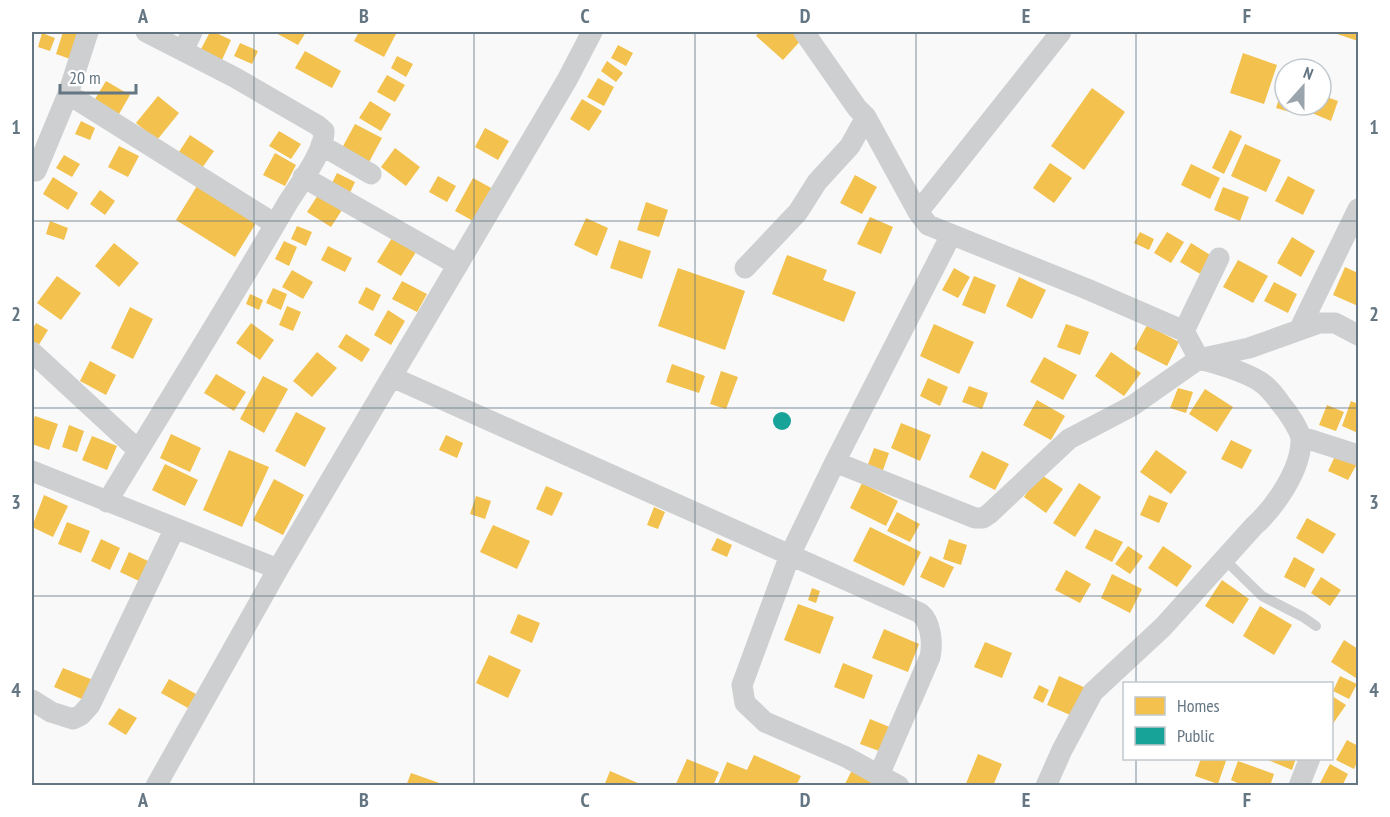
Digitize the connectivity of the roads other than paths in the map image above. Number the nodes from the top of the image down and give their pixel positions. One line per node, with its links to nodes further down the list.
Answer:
1 (88, 32): 7 (street)
2 (146, 32): 6 (street)
3 (592, 32): 18 (street)
4 (804, 32): 8 (street)
5 (1061, 32): 14 (street)
6 (187, 41): 9 (street)
7 (68, 94): 10 (street); 15 (street)
8 (867, 117): 14 (street); 19 (street)
9 (321, 145): 11 (street); 12 (street)
10 (36, 171)
11 (371, 174)
12 (303, 177): 15 (street); 18 (street)
13 (1359, 209): 20 (street)
14 (918, 212): 16 (street)
15 (275, 224): 27 (street)
16 (951, 235): 21 (street); 29 (street)
17 (1219, 258): 21 (street)
18 (458, 265): 25 (street)
19 (745, 268)
20 (1299, 330): 22 (street); 24 (street)
21 (1185, 331): 24 (street)
22 (1359, 335)
23 (32, 352): 27 (street)
24 (1199, 358): 26 (street); 29 (street)
25 (392, 377): 33 (street); 35 (street)
26 (1302, 437): 28 (street); 34 (street)
27 (138, 450): 31 (street)
28 (1359, 455)
29 (835, 462): 33 (street)
30 (32, 471): 31 (street)
31 (107, 502): 32 (street)
32 (175, 528): 35 (street); 37 (street)
33 (790, 555): 39 (street); 39 (street)
34 (1224, 559): 36 (lane); 42 (street)
35 (278, 569): 40 (street)
36 (1316, 626)
37 (32, 700)
38 (1310, 760): 43 (street)
39 (879, 775): 41 (street)
40 (156, 786)
41 (899, 786)
42 (1046, 786)
43 (1299, 786)

